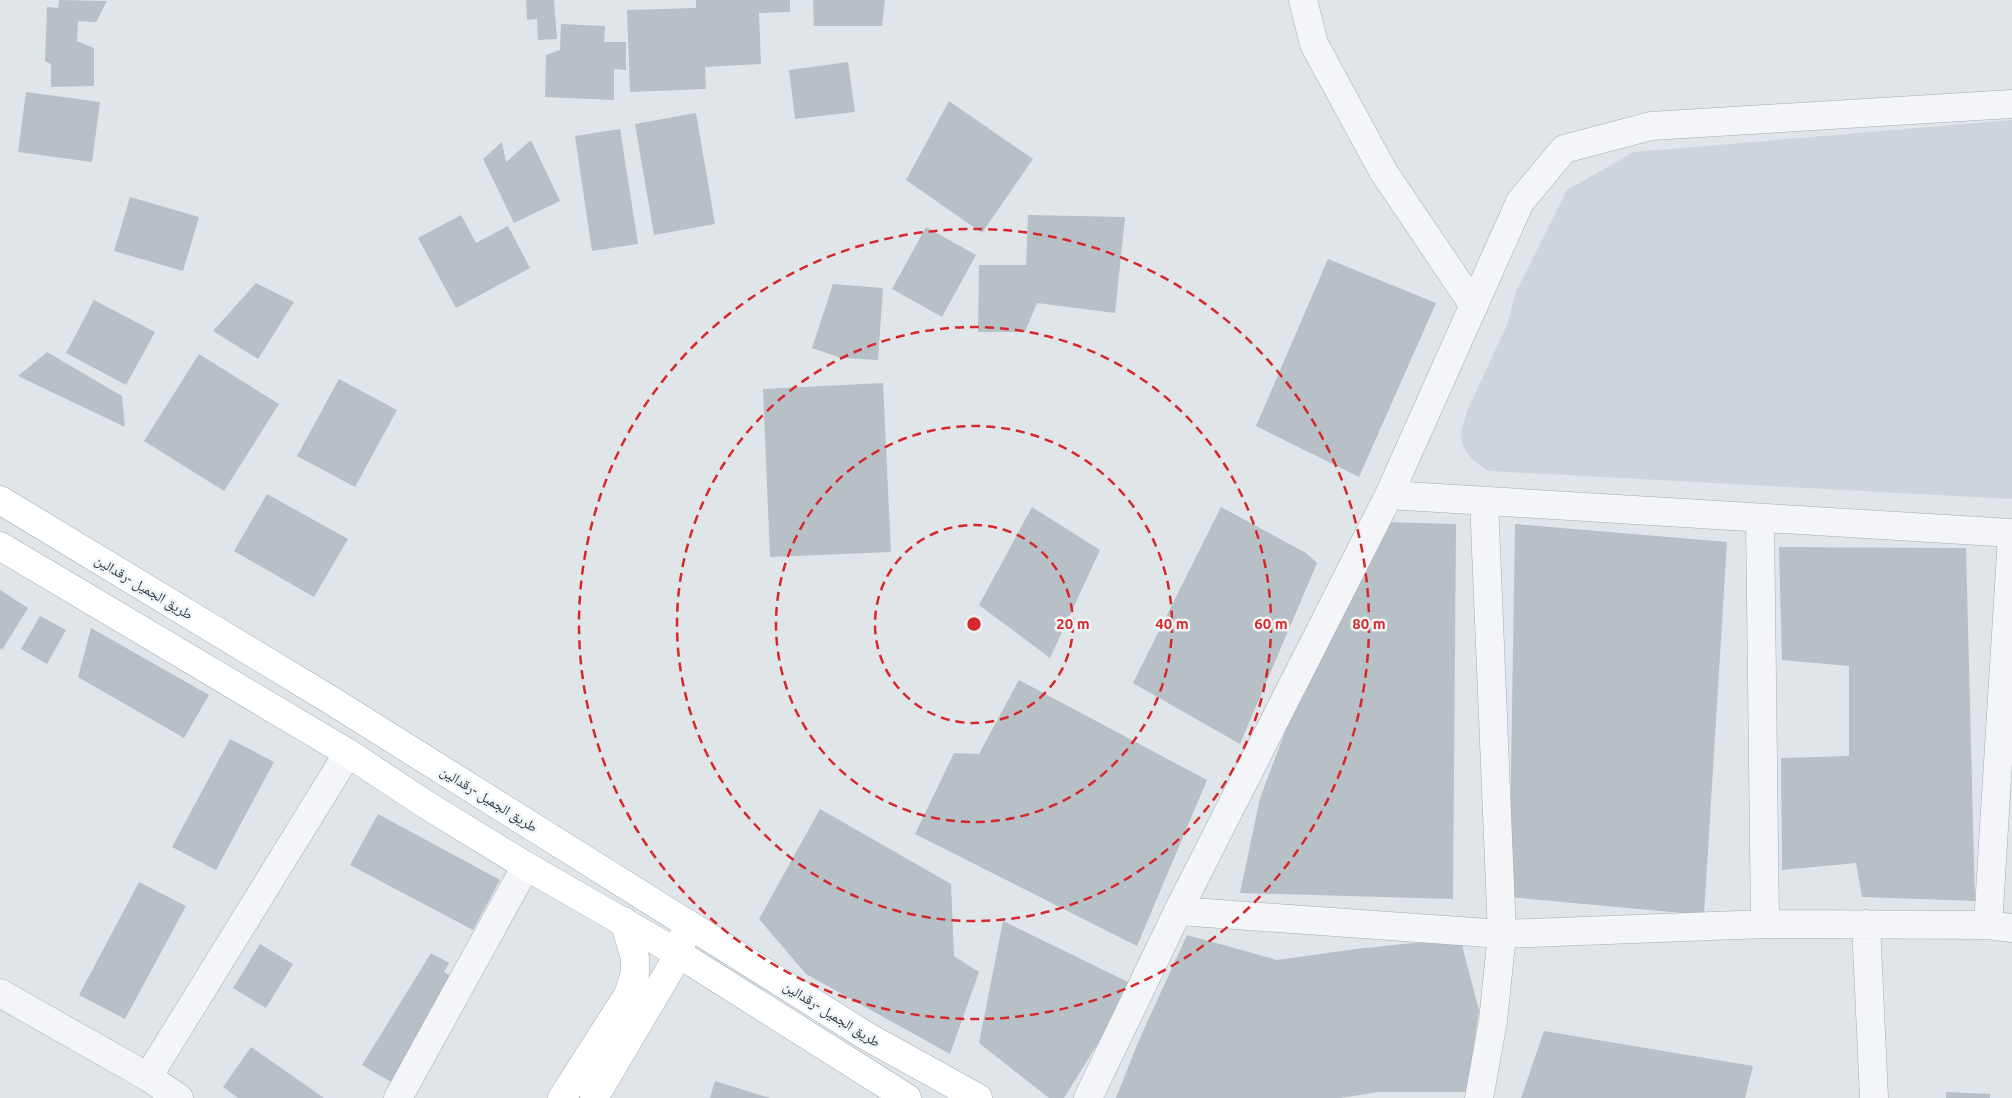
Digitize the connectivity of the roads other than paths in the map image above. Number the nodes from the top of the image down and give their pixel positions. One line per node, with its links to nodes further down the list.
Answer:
1 (1301, 1): 3 (street)
2 (2012, 104): 3 (street)
3 (1474, 306): 4 (street)
4 (1389, 495): 6 (street); 12 (street)
5 (0, 500): 14 (main road, طريق الجميل -رقدالين)
6 (1484, 501): 7 (street); 18 (street)
7 (1760, 518): 8 (street); 15 (street)
8 (2012, 534): 17 (street)
9 (0, 546): 10 (main road)
10 (348, 753): 11 (main road); 21 (street)
11 (526, 866): 13 (main road); 23 (street)
12 (1178, 911): 18 (street); 28 (street)
13 (624, 921): 19 (main road); 24 (main road)
14 (687, 923): 19 (main road); 27 (main road, طريق الجميل -رقدالين)
15 (1765, 924): 16 (street); 18 (street)
16 (1866, 924): 17 (street); 30 (street)
17 (2000, 926)
18 (1502, 934): 29 (street)
19 (679, 954): 25 (main road); 26 (main road)
20 (0, 992): 21 (street)
21 (148, 1077): 22 (street)
22 (179, 1098)
23 (398, 1098)
24 (562, 1098)
25 (594, 1098)
26 (907, 1098)
27 (978, 1098)
28 (1088, 1098)
29 (1479, 1098)
30 (1874, 1098)

